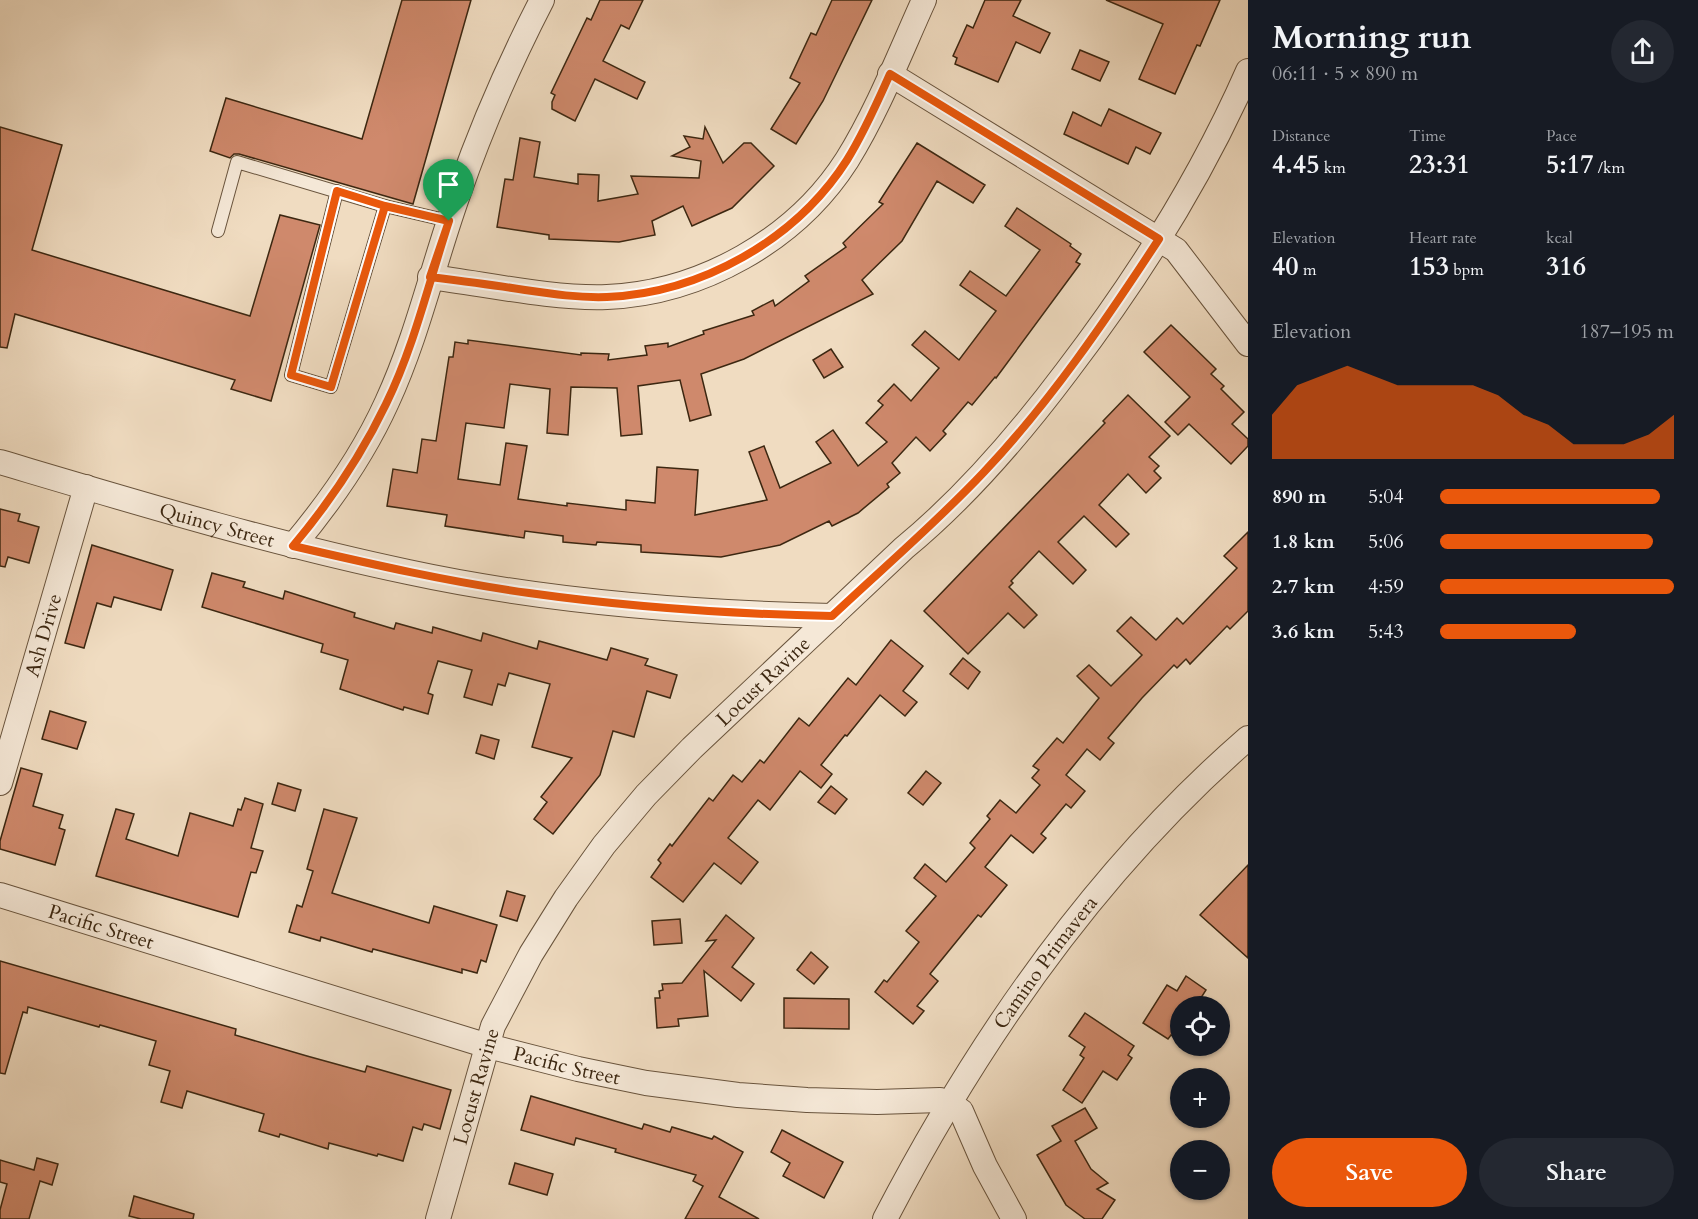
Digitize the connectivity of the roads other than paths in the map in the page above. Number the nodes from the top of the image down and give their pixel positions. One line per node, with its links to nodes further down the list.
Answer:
1 (542, 0): 7 (street)
2 (924, 0): 4 (street)
3 (1248, 71): 9 (street, Locust Ravine)
4 (890, 74): 9 (street); 10 (street)
5 (337, 191): 6 (lane); 6 (lane); 8 (lane)
6 (385, 206): 7 (lane)
7 (449, 221): 10 (street)
8 (218, 231)
9 (1159, 239): 11 (street); 15 (street, Locust Ravine)
10 (430, 277): 14 (street)
11 (1248, 344)
12 (0, 462): 13 (street, Quincy Street)
13 (86, 487): 14 (street, Quincy Street); 17 (street, Ash Drive)
14 (293, 546): 15 (street, Quincy Street)
15 (832, 616): 19 (street, Locust Ravine)
16 (1248, 738): 20 (street, Camino Primavera)
17 (0, 783)
18 (0, 895): 19 (street, Pacific Street)
19 (488, 1046): 20 (street, Pacific Street); 21 (street, Locust Ravine)
20 (948, 1104): 22 (street, Camino Primavera); 23 (street)
21 (438, 1219)
22 (885, 1219)
23 (1014, 1219)

